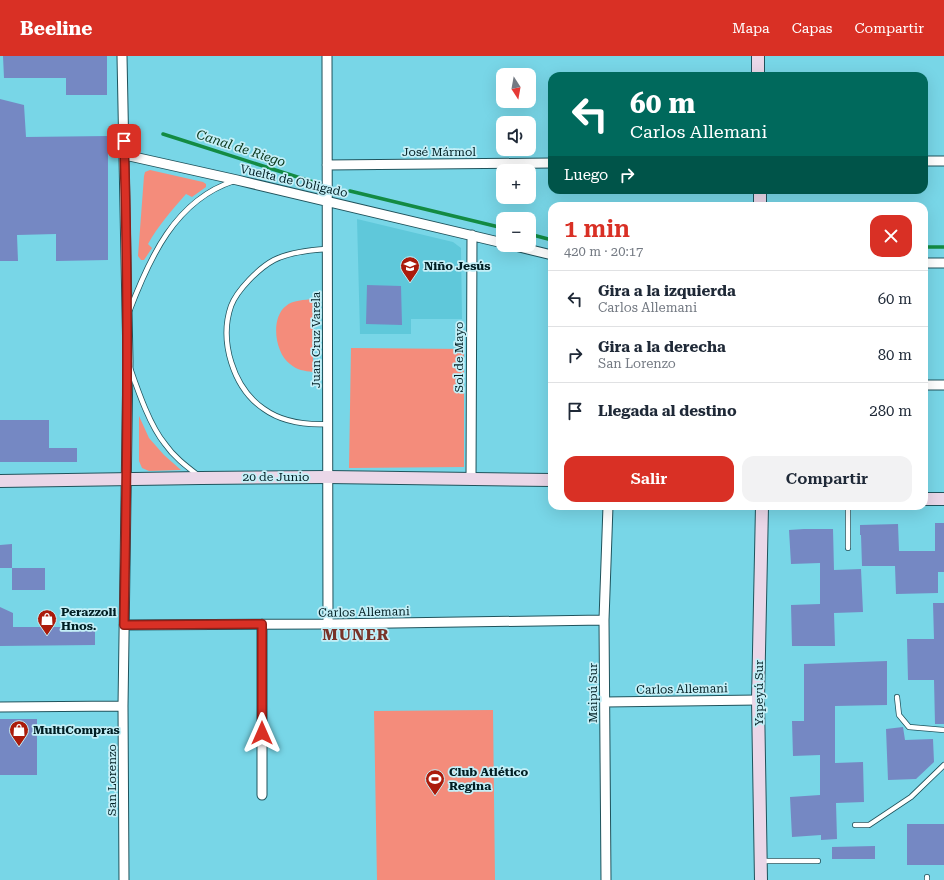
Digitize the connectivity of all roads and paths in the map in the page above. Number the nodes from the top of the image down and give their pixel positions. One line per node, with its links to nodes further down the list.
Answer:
1 (122, 56): 5 (street, San Lorenzo)
2 (327, 56): 9 (street, Juan Cruz Varela)
3 (758, 56): 4 (street)
4 (758, 72)
5 (125, 155): 10 (street, Vuelta de Obligado); 19 (street, San Lorenzo)
6 (928, 161): 7 (street)
7 (944, 161)
8 (548, 163): 9 (street, José Mármol)
9 (327, 165): 11 (street, Juan Cruz Varela)
10 (237, 180): 11 (street, Vuelta de Obligado); 19 (lane)
11 (327, 201): 12 (street, Vuelta de Obligado); 14 (street, Juan Cruz Varela)
12 (472, 235): 13 (street, Vuelta de Obligado); 27 (street, Sol de Mayo)
13 (496, 241)
14 (328, 249): 23 (street, Juan Cruz Varela); 23 (lane)
15 (536, 251): 16 (street)
16 (548, 254)
17 (928, 263): 18 (street)
18 (944, 263)
19 (128, 317): 20 (street, San Lorenzo)
20 (128, 361): 25 (lane); 26 (street, San Lorenzo)
21 (928, 385): 22 (street)
22 (944, 385)
23 (328, 424): 24 (street, Juan Cruz Varela)
24 (328, 477): 25 (street, 20 de Junio); 27 (street, 20 de Junio); 38 (street, Juan Cruz Varela)
25 (201, 478): 26 (street, 20 de Junio)
26 (127, 479): 29 (street, 20 de Junio); 39 (street, San Lorenzo)
27 (471, 480): 28 (street, 20 de Junio)
28 (548, 480)
29 (0, 481)
30 (928, 499): 31 (street)
31 (944, 499)
32 (608, 510): 36 (street, Maipú Sur)
33 (762, 510): 41 (street, Yapeyú Sur)
34 (848, 510): 35 (lane)
35 (848, 548)
36 (604, 620): 38 (street, Carlos Allemani); 42 (street, Maipú Sur)
37 (262, 624): 38 (street, Carlos Allemani); 39 (street, Carlos Allemani); 47 (street)
38 (328, 624)
39 (124, 625): 43 (street, San Lorenzo)
40 (897, 697): 45 (lane)
41 (758, 700): 42 (street, Carlos Allemani); 49 (street, Yapeyú Sur)
42 (605, 702): 52 (street, Maipú Sur)
43 (123, 706): 44 (street); 51 (street, San Lorenzo)
44 (0, 708)
45 (944, 730)
46 (944, 765): 48 (lane)
47 (262, 795)
48 (855, 825)
49 (761, 861): 50 (lane); 53 (street, Yapeyú Sur)
50 (818, 861)
51 (124, 880)
52 (606, 880)
53 (761, 880)

